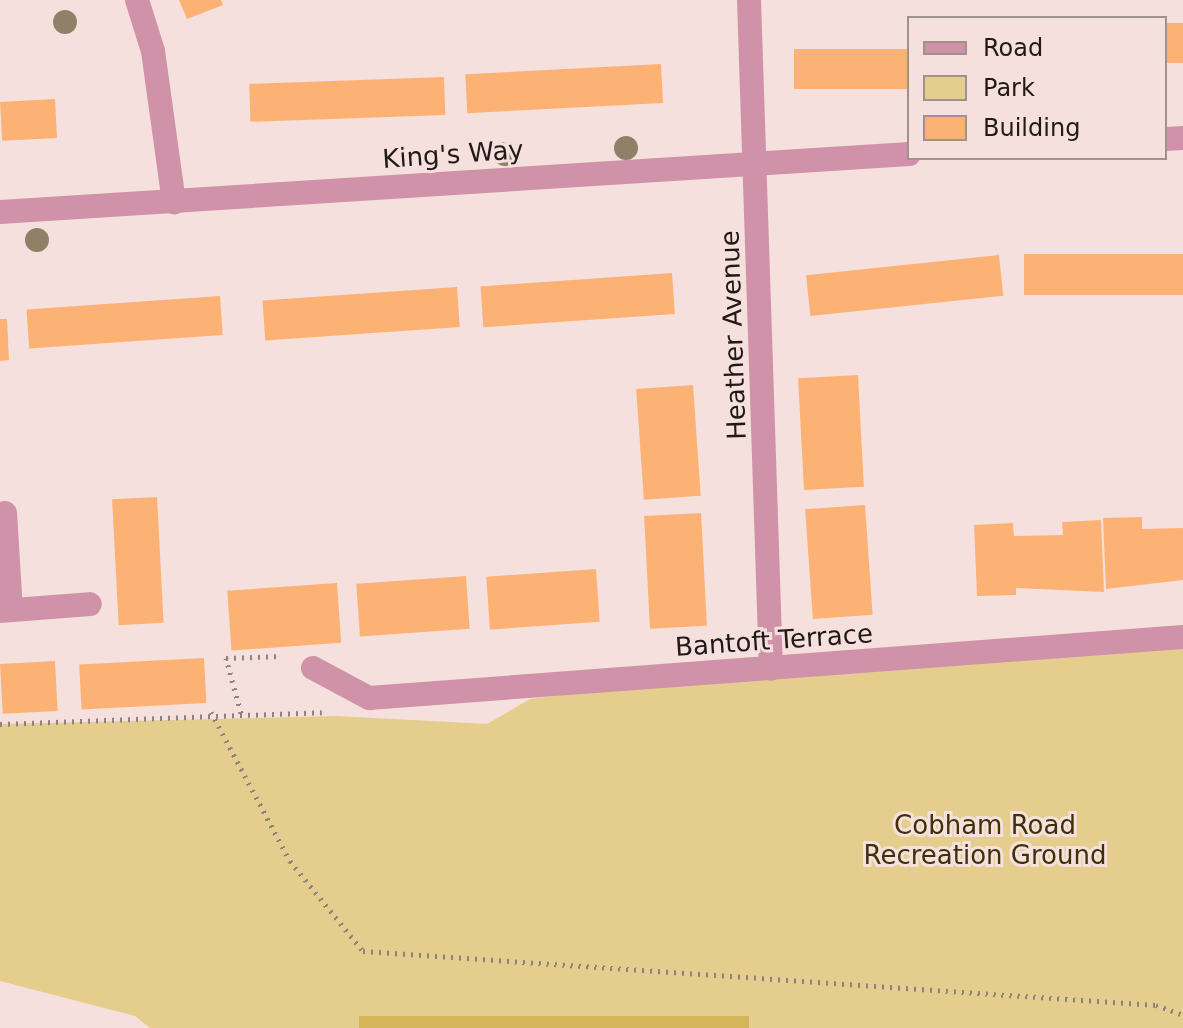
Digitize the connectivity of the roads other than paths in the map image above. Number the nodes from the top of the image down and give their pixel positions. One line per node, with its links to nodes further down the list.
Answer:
1 (137, 0): 5 (street)
2 (749, 0): 4 (street, Heather Avenue)
3 (907, 154): 4 (street, King's Way)
4 (757, 163): 5 (street, King's Way); 12 (street, Heather Avenue)
5 (174, 203): 6 (street, King's Way)
6 (0, 212)
7 (5, 513): 9 (street)
8 (90, 604): 9 (street)
9 (5, 611)
10 (1183, 637): 12 (street, Bantoft Terrace)
11 (313, 668): 12 (street, Bantoft Terrace)
12 (771, 669)

